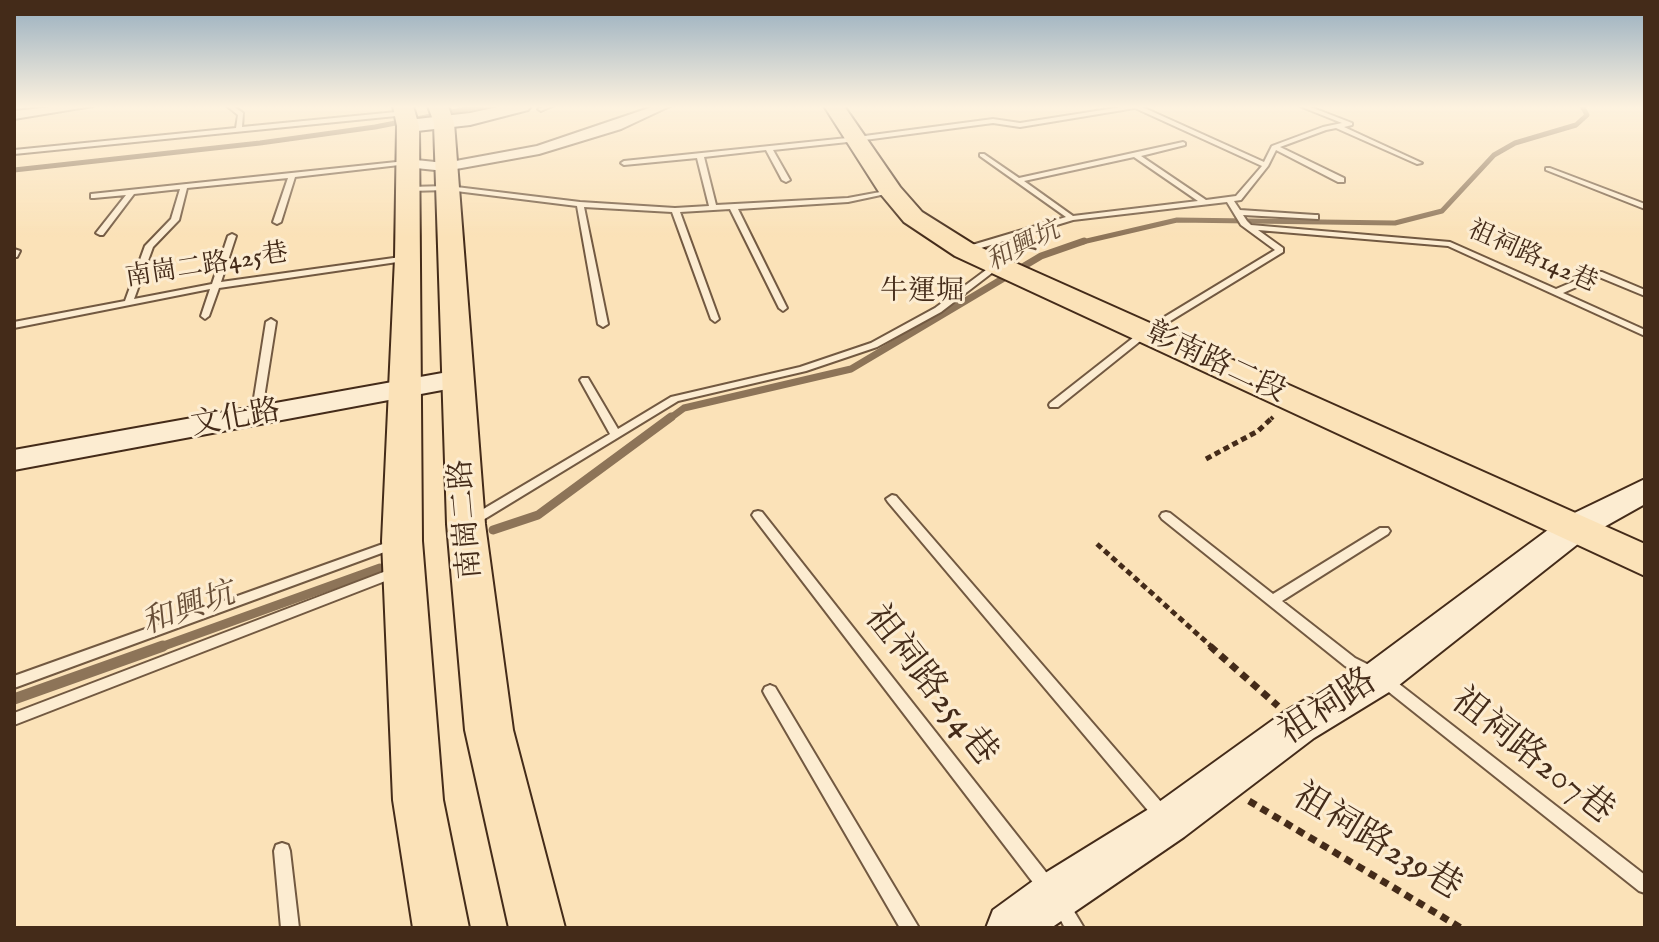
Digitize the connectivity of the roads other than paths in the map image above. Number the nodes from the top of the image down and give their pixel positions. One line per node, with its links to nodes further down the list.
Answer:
1 (34, 150): 15 (lane)
2 (360, 150): 23 (lane)
3 (420, 150): 47 (main road, 南崗二路)
4 (434, 150): 24 (main road, 南崗二路)
5 (434, 150): 24 (lane)
6 (539, 150): 24 (street)
7 (758, 150): 16 (lane)
8 (770, 150): 25 (lane)
9 (864, 150): 29 (main road, 彰南路二段)
10 (1157, 150): 18 (lane)
11 (1233, 150): 21 (lane)
12 (1273, 150): 21 (lane)
13 (1280, 150): 27 (lane)
14 (1390, 150): 20 (lane)
15 (14, 152)
16 (700, 155): 19 (lane); 37 (lane)
17 (982, 155): 26 (lane)
18 (1135, 155): 26 (lane); 33 (lane)
19 (624, 163)
20 (1419, 163)
21 (1266, 165): 32 (lane)
22 (1548, 169): 36 (lane)
23 (292, 176): 28 (lane); 42 (lane)
24 (447, 178): 34 (lane); 61 (main road, 南崗二路)
25 (786, 180)
26 (1018, 180): 41 (lane)
27 (1341, 180)
28 (184, 189): 30 (lane); 52 (lane)
29 (891, 192): 35 (lane); 46 (main road, 彰南路二段)
30 (131, 193): 31 (lane); 44 (lane)
31 (94, 196)
32 (1229, 199): 33 (lane); 39 (lane)
33 (1203, 201): 41 (lane)
34 (580, 204): 38 (lane); 57 (lane)
35 (733, 207): 37 (lane); 53 (lane)
36 (1645, 207)
37 (713, 208): 38 (lane)
38 (675, 210): 55 (lane)
39 (1236, 212): 40 (lane); 43 (lane)
40 (1315, 217)
41 (1072, 218): 46 (lane)
42 (277, 222)
43 (1248, 225): 50 (lane, 祖祠路142巷); 59 (lane)
44 (100, 233)
45 (232, 236): 49 (lane)
46 (964, 250): 48 (main road, 彰南路二段)
47 (408, 258): 49 (lane, 南崗二路425巷); 63 (main road, 南崗二路)
48 (1007, 271): 59 (main road, 彰南路二段); 66 (lane)
49 (214, 286): 52 (lane, 南崗二路425巷); 54 (lane)
50 (1555, 293): 51 (lane); 60 (lane, 祖祠路142巷)
51 (1645, 293)
52 (129, 301): 58 (lane, 南崗二路425巷)
53 (783, 308)
54 (205, 316)
55 (715, 319)
56 (271, 322): 65 (lane)
57 (603, 324)
58 (14, 325)
59 (1146, 332): 64 (lane); 73 (main road, 彰南路二段)
60 (1645, 333)
61 (459, 379): 63 (street, 文化路); 72 (main road, 南崗二路)
62 (585, 380): 66 (lane)
63 (407, 389): 65 (street, 文化路); 75 (main road, 南崗二路)
64 (1054, 405)
65 (256, 417): 67 (street, 文化路)
66 (616, 435): 72 (lane)
67 (14, 460)
68 (1645, 490): 73 (street, 祖祠路)
69 (892, 499): 82 (lane)
70 (758, 515): 85 (lane, 祖祠路254巷)
71 (1166, 516): 77 (lane, 祖祠路207巷)
72 (466, 524): 88 (main road, 南崗二路)
73 (1576, 527): 76 (main road, 彰南路二段); 78 (street, 祖祠路)
74 (1384, 531): 77 (lane)
75 (403, 555): 79 (lane); 81 (lane); 87 (main road, 南崗二路)
76 (1645, 561)
77 (1273, 600): 78 (lane, 祖祠路207巷)
78 (1380, 677): 82 (street, 祖祠路); 84 (lane, 祖祠路207巷)
79 (14, 682)
80 (770, 691): 89 (lane)
81 (14, 719)
82 (1168, 822): 85 (street, 祖祠路)
83 (282, 851): 86 (lane)
84 (1645, 885)
85 (1065, 912): 90 (street, 祖祠路)
86 (290, 928)
87 (441, 928)
88 (537, 928)
89 (910, 928)
90 (1011, 928)

